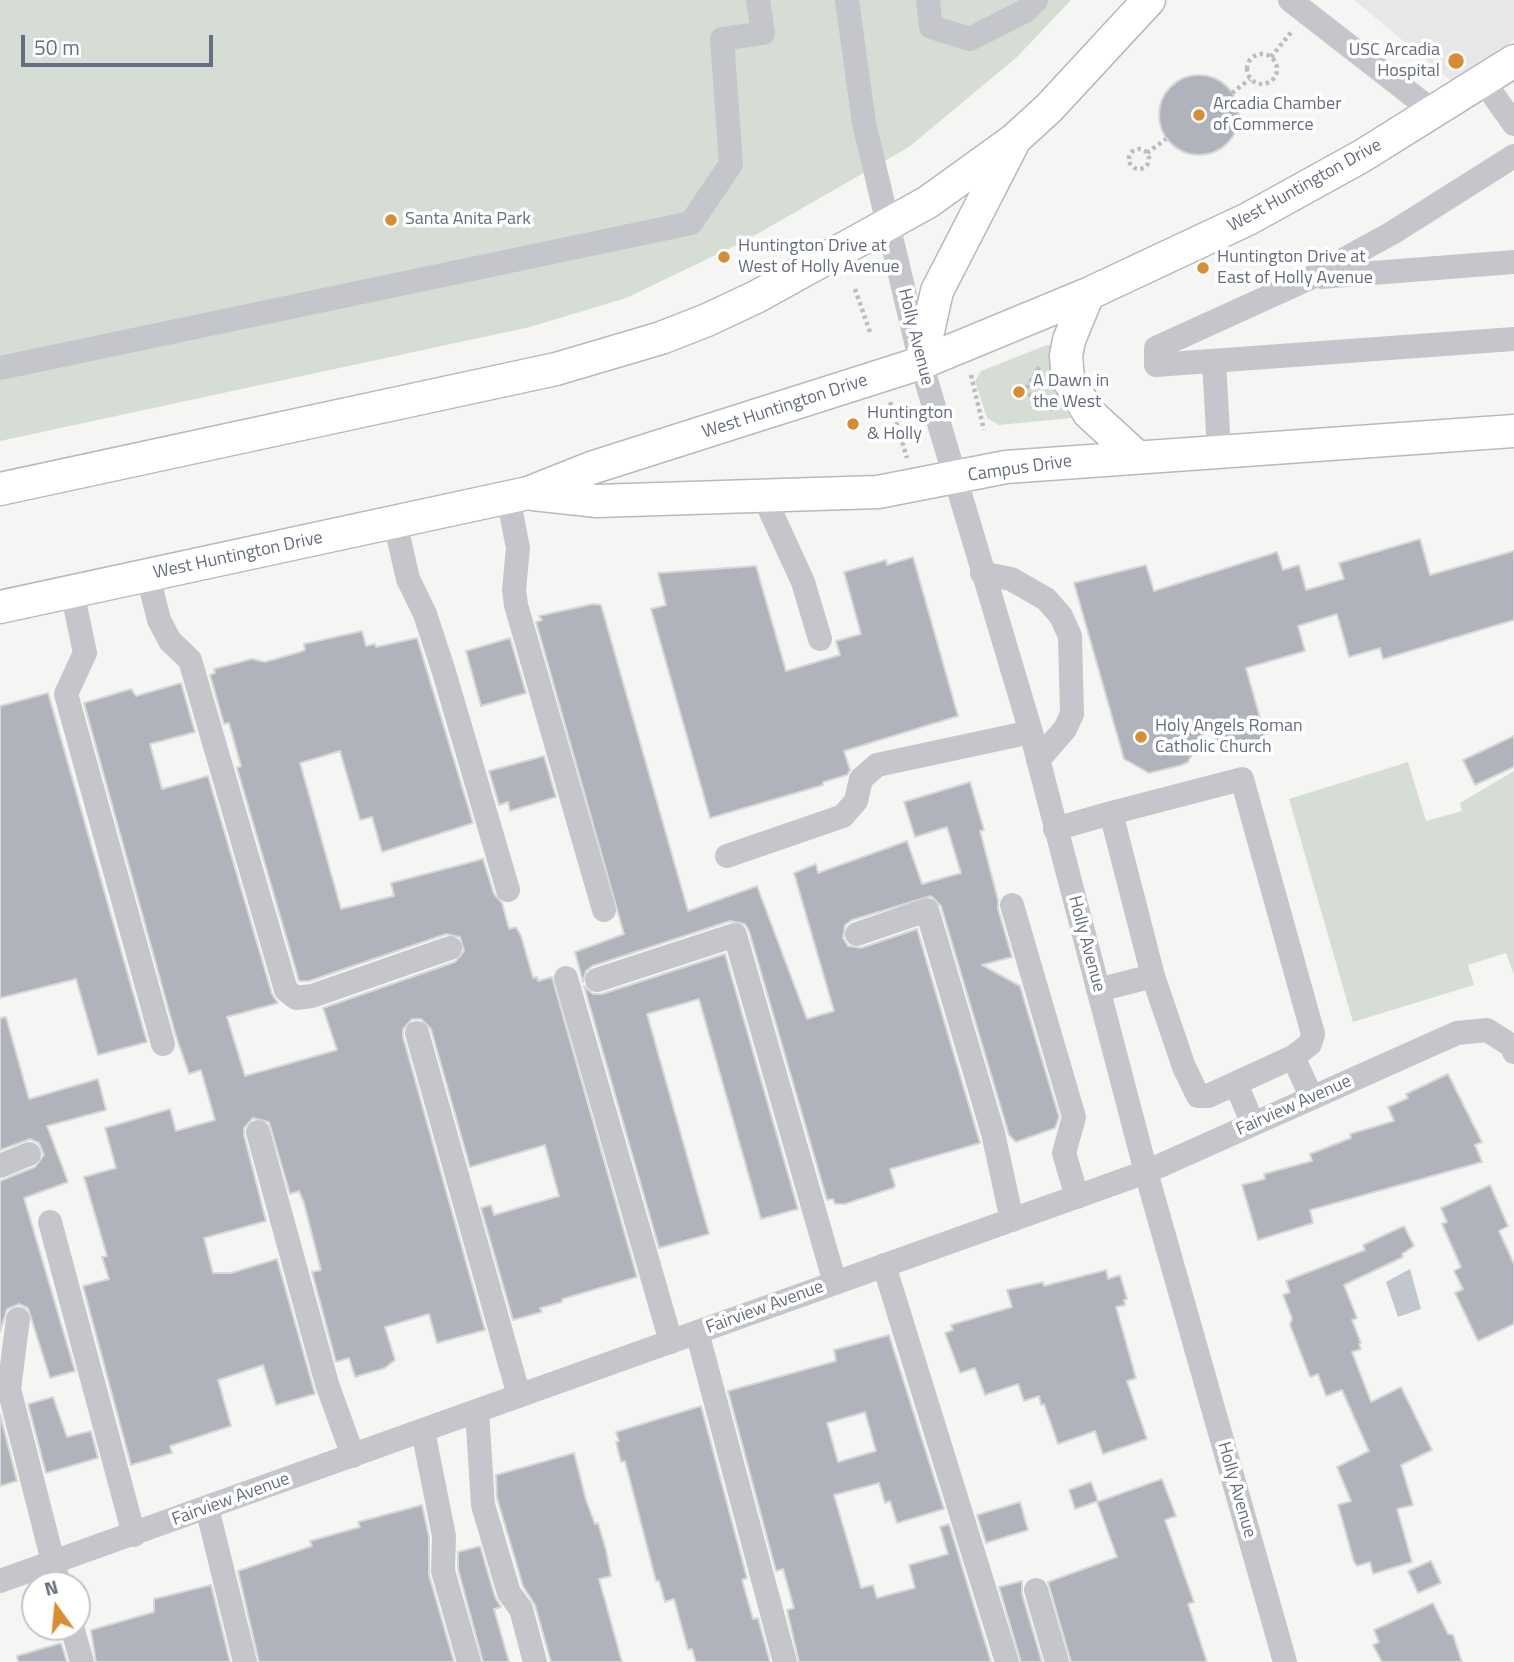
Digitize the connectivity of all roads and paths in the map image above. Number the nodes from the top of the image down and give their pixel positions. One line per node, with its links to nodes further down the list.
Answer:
1 (758, 0): 28 (street)
2 (847, 0): 18 (street, Holly Avenue)
3 (928, 0): 4 (street)
4 (1036, 0)
5 (1149, 0): 15 (main road)
6 (1298, 6): 7 (path); 12 (street)
7 (1271, 57): 9 (path); 9 (path)
8 (1514, 61): 10 (main road, West Huntington Drive)
9 (1250, 79): 11 (path)
10 (1483, 82): 12 (main road, West Huntington Drive); 13 (street)
11 (1232, 93)
12 (1434, 112): 22 (main road, West Huntington Drive)
13 (1514, 124)
14 (1166, 139): 16 (path)
15 (1014, 141): 18 (main road); 26 (main road)
16 (1147, 153): 16 (path)
17 (1514, 156): 20 (street)
18 (887, 225): 26 (street, Holly Avenue); 38 (main road)
19 (1514, 262): 20 (street)
20 (1310, 278): 25 (street)
21 (855, 289): 23 (path)
22 (1088, 294): 26 (main road, West Huntington Drive); 35 (main road)
23 (871, 335)
24 (1514, 339): 25 (street)
25 (1214, 362): 34 (street)
26 (921, 363): 37 (street, Holly Avenue); 39 (main road, West Huntington Drive)
27 (1041, 363): 31 (path)
28 (0, 368)
29 (971, 375): 32 (path)
30 (888, 399): 36 (path)
31 (1057, 418)
32 (984, 430)
33 (1514, 430): 34 (main road, Campus Drive)
34 (1219, 452): 35 (main road, Campus Drive)
35 (1136, 456): 37 (main road, Campus Drive)
36 (910, 468)
37 (953, 479): 40 (main road, Campus Drive); 42 (street, Holly Avenue)
38 (0, 489)
39 (518, 495): 40 (main road, Campus Drive); 41 (main road, West Huntington Drive); 54 (street)
40 (764, 497): 46 (street)
41 (395, 522): 43 (main road, West Huntington Drive); 52 (street)
42 (982, 573): 47 (street, Holly Avenue); 48 (street)
43 (148, 576): 44 (main road, West Huntington Drive); 56 (street)
44 (72, 592): 45 (main road, West Huntington Drive); 62 (street)
45 (0, 607)
46 (820, 639)
47 (1031, 732): 48 (street, Holly Avenue); 51 (street)
48 (1038, 760): 50 (street, Holly Avenue)
49 (1111, 813): 50 (street); 57 (street); 64 (street)
50 (1055, 829): 60 (street, Holly Avenue)
51 (727, 856)
52 (508, 890)
53 (1012, 905): 72 (street)
54 (604, 910)
55 (857, 934): 73 (street)
56 (450, 948)
57 (1153, 976): 60 (street); 65 (street)
58 (566, 978): 79 (street)
59 (597, 980): 76 (street)
60 (1098, 990): 71 (street, Holly Avenue)
61 (417, 1033): 80 (street)
62 (163, 1044)
63 (1514, 1052): 66 (street, Fairview Avenue)
64 (1293, 1057): 65 (street); 66 (street)
65 (1236, 1084): 67 (street)
66 (1312, 1098): 67 (street, Fairview Avenue)
67 (1253, 1124): 71 (street, Fairview Avenue)
68 (258, 1132): 83 (street)
69 (29, 1154): 70 (street)
70 (0, 1166)
71 (1146, 1172): 72 (street, Fairview Avenue); 92 (street, Holly Avenue)
72 (1077, 1197): 73 (street, Fairview Avenue)
73 (1012, 1220): 75 (street, Fairview Avenue)
74 (50, 1222): 85 (street)
75 (884, 1265): 76 (street, Fairview Avenue); 98 (street)
76 (835, 1283): 78 (street, Fairview Avenue)
77 (18, 1319): 86 (street)
78 (697, 1332): 79 (street, Fairview Avenue); 97 (street)
79 (671, 1342): 80 (street, Fairview Avenue)
80 (519, 1396): 81 (street, Fairview Avenue)
81 (477, 1411): 82 (street, Fairview Avenue); 96 (street)
82 (423, 1431): 83 (street, Fairview Avenue); 95 (street)
83 (353, 1456): 84 (street, Fairview Avenue)
84 (207, 1508): 85 (street, Fairview Avenue); 94 (street)
85 (134, 1535): 87 (street, Fairview Avenue)
86 (54, 1571)
87 (61, 1571)
88 (21, 1578): 89 (street, Fairview Avenue)
89 (0, 1581)
90 (1036, 1590): 99 (street)
91 (76, 1641): 93 (street)
92 (1279, 1660)
93 (82, 1662)
94 (245, 1662)
95 (469, 1662)
96 (535, 1662)
97 (785, 1662)
98 (1007, 1662)
99 (1057, 1662)

